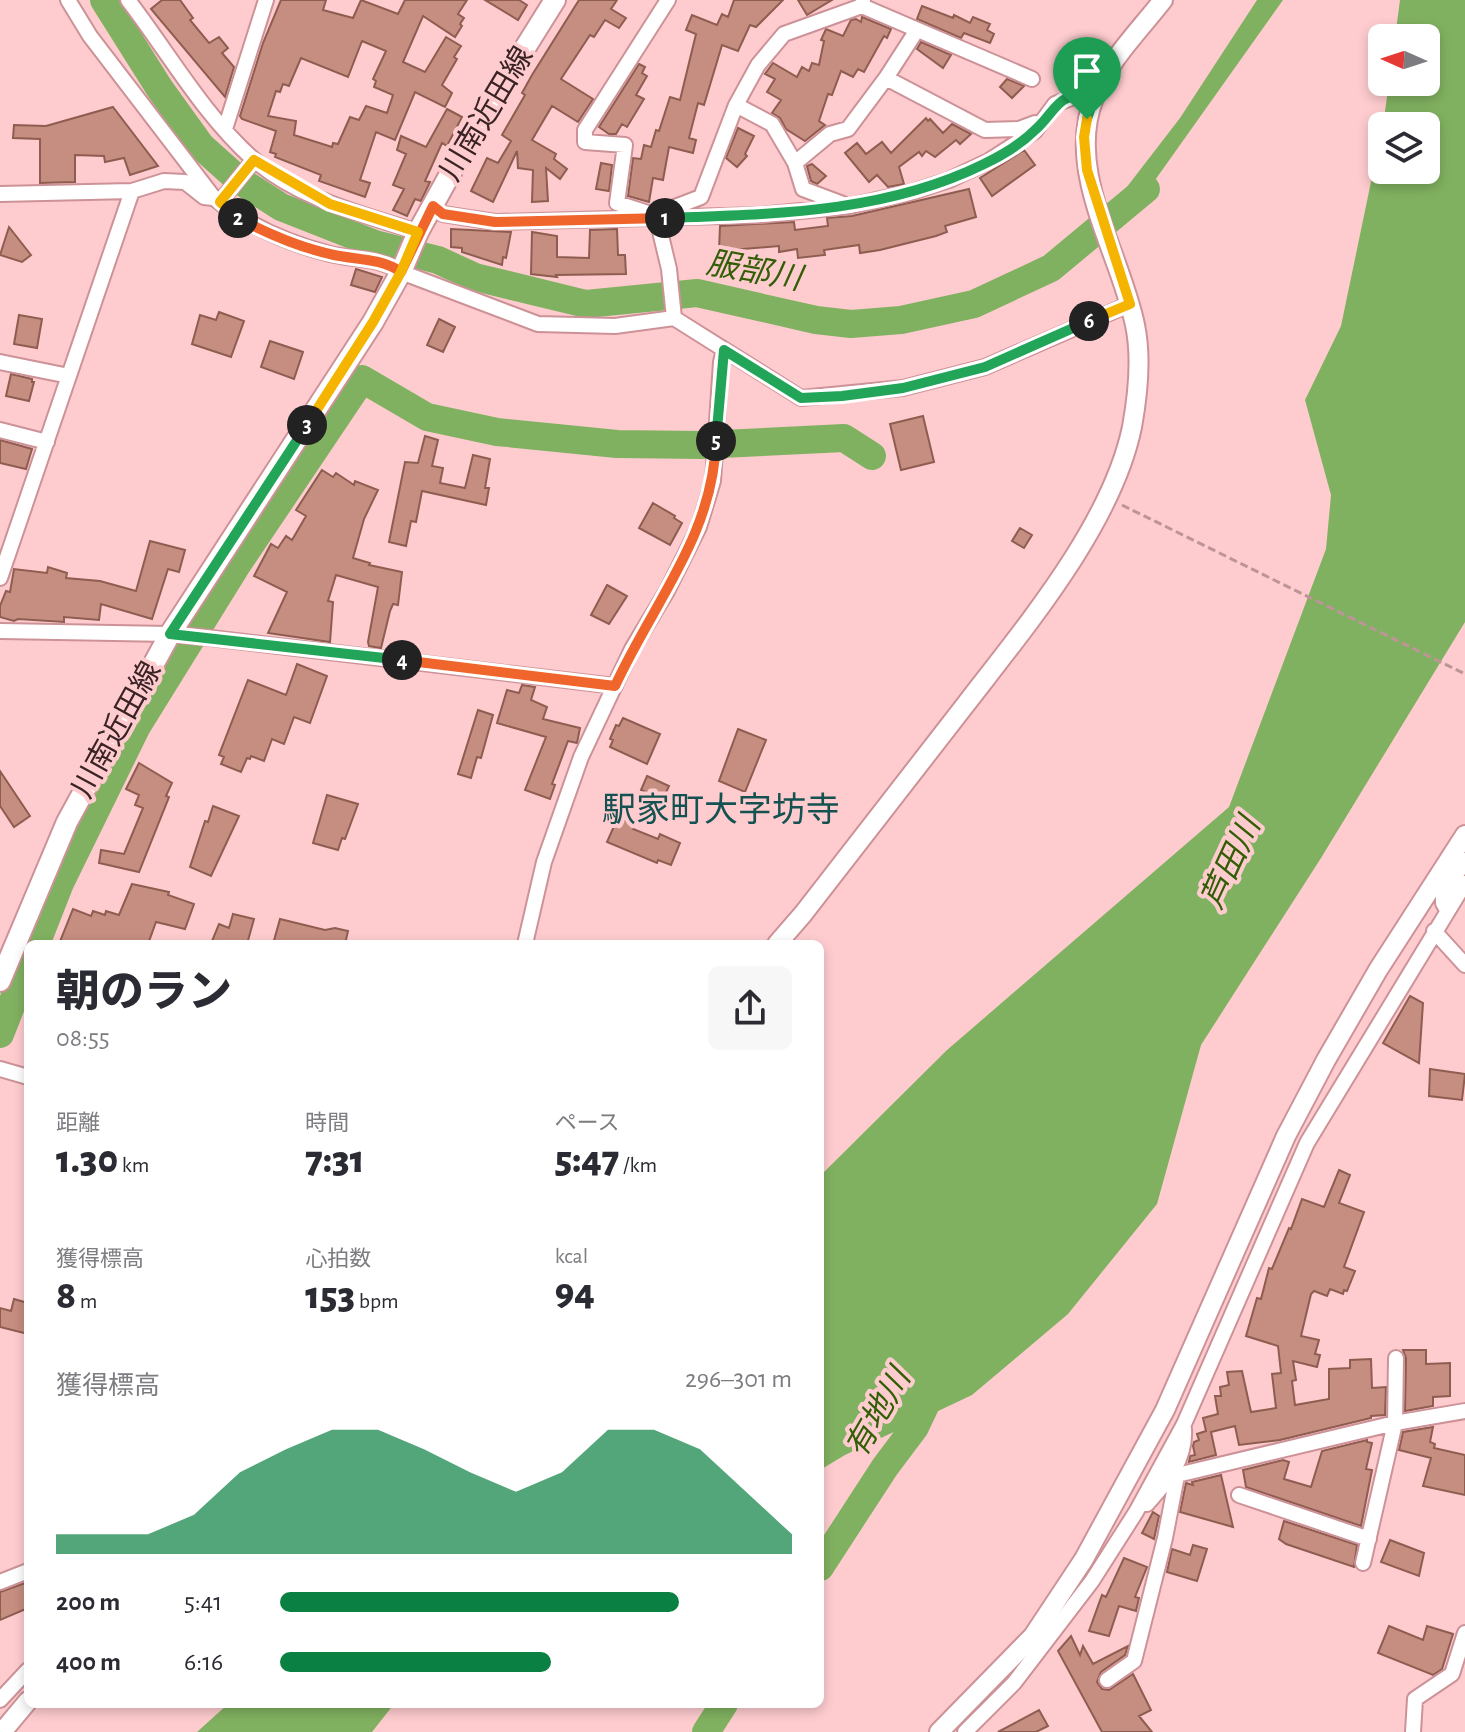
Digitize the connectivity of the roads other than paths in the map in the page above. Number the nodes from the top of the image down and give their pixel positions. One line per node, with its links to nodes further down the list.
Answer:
1 (68, 0): 19 (street)
2 (128, 0): 14 (street)
3 (266, 0): 14 (street)
4 (668, 0): 22 (street)
5 (1163, 0): 11 (street)
6 (552, 1): 20 (main road, 川南近田線)
7 (862, 3): 8 (street); 12 (street)
8 (917, 30): 9 (street); 10 (street)
9 (886, 78): 13 (street); 16 (street)
10 (1032, 79)
11 (1094, 98): 13 (street); 25 (street)
12 (736, 105): 16 (street); 22 (street)
13 (1043, 122): 21 (street)
14 (225, 129): 15 (street)
15 (252, 162): 19 (street); 23 (street)
16 (795, 163): 21 (street)
17 (132, 191): 18 (street); 19 (street); 29 (street)
18 (0, 194)
19 (220, 198): 24 (street)
20 (433, 206): 22 (street); 23 (main road, 川南近田線)
21 (850, 206): 22 (street)
22 (655, 217): 26 (street)
23 (417, 234): 24 (main road, 川南近田線)
24 (403, 268): 26 (street); 34 (main road, 川南近田線)
25 (1127, 297): 27 (street); 42 (street)
26 (674, 315): 27 (street)
27 (724, 350): 35 (street)
28 (0, 362): 29 (street)
29 (69, 376): 31 (street)
30 (0, 430): 31 (street)
31 (47, 442): 32 (street)
32 (0, 578)
33 (0, 631): 34 (street)
34 (170, 634): 35 (street); 44 (main road, 川南近田線)
35 (615, 686): 41 (street)
36 (1465, 835): 64 (street)
37 (1465, 860): 39 (street)
38 (1465, 883): 39 (street)
39 (1447, 910): 40 (street)
40 (1434, 931): 43 (street); 50 (street)
41 (526, 940)
42 (780, 940)
43 (1465, 965)
44 (0, 981)
45 (0, 1069): 46 (street)
46 (24, 1076)
47 (1396, 1358): 49 (street)
48 (1465, 1411): 49 (street)
49 (1395, 1423): 51 (street); 54 (street)
50 (1184, 1424): 51 (street); 53 (street)
51 (1175, 1476): 53 (street); 60 (street)
52 (1239, 1495): 54 (street)
53 (1136, 1512): 65 (street)
54 (1369, 1539): 55 (street)
55 (1363, 1563)
56 (24, 1573): 57 (street)
57 (0, 1582)
58 (1465, 1633): 66 (street)
59 (24, 1674): 61 (street)
60 (1107, 1680)
61 (0, 1700)
62 (24, 1706): 63 (street)
63 (2, 1732)
64 (939, 1732)
65 (965, 1732)
66 (1413, 1732)

